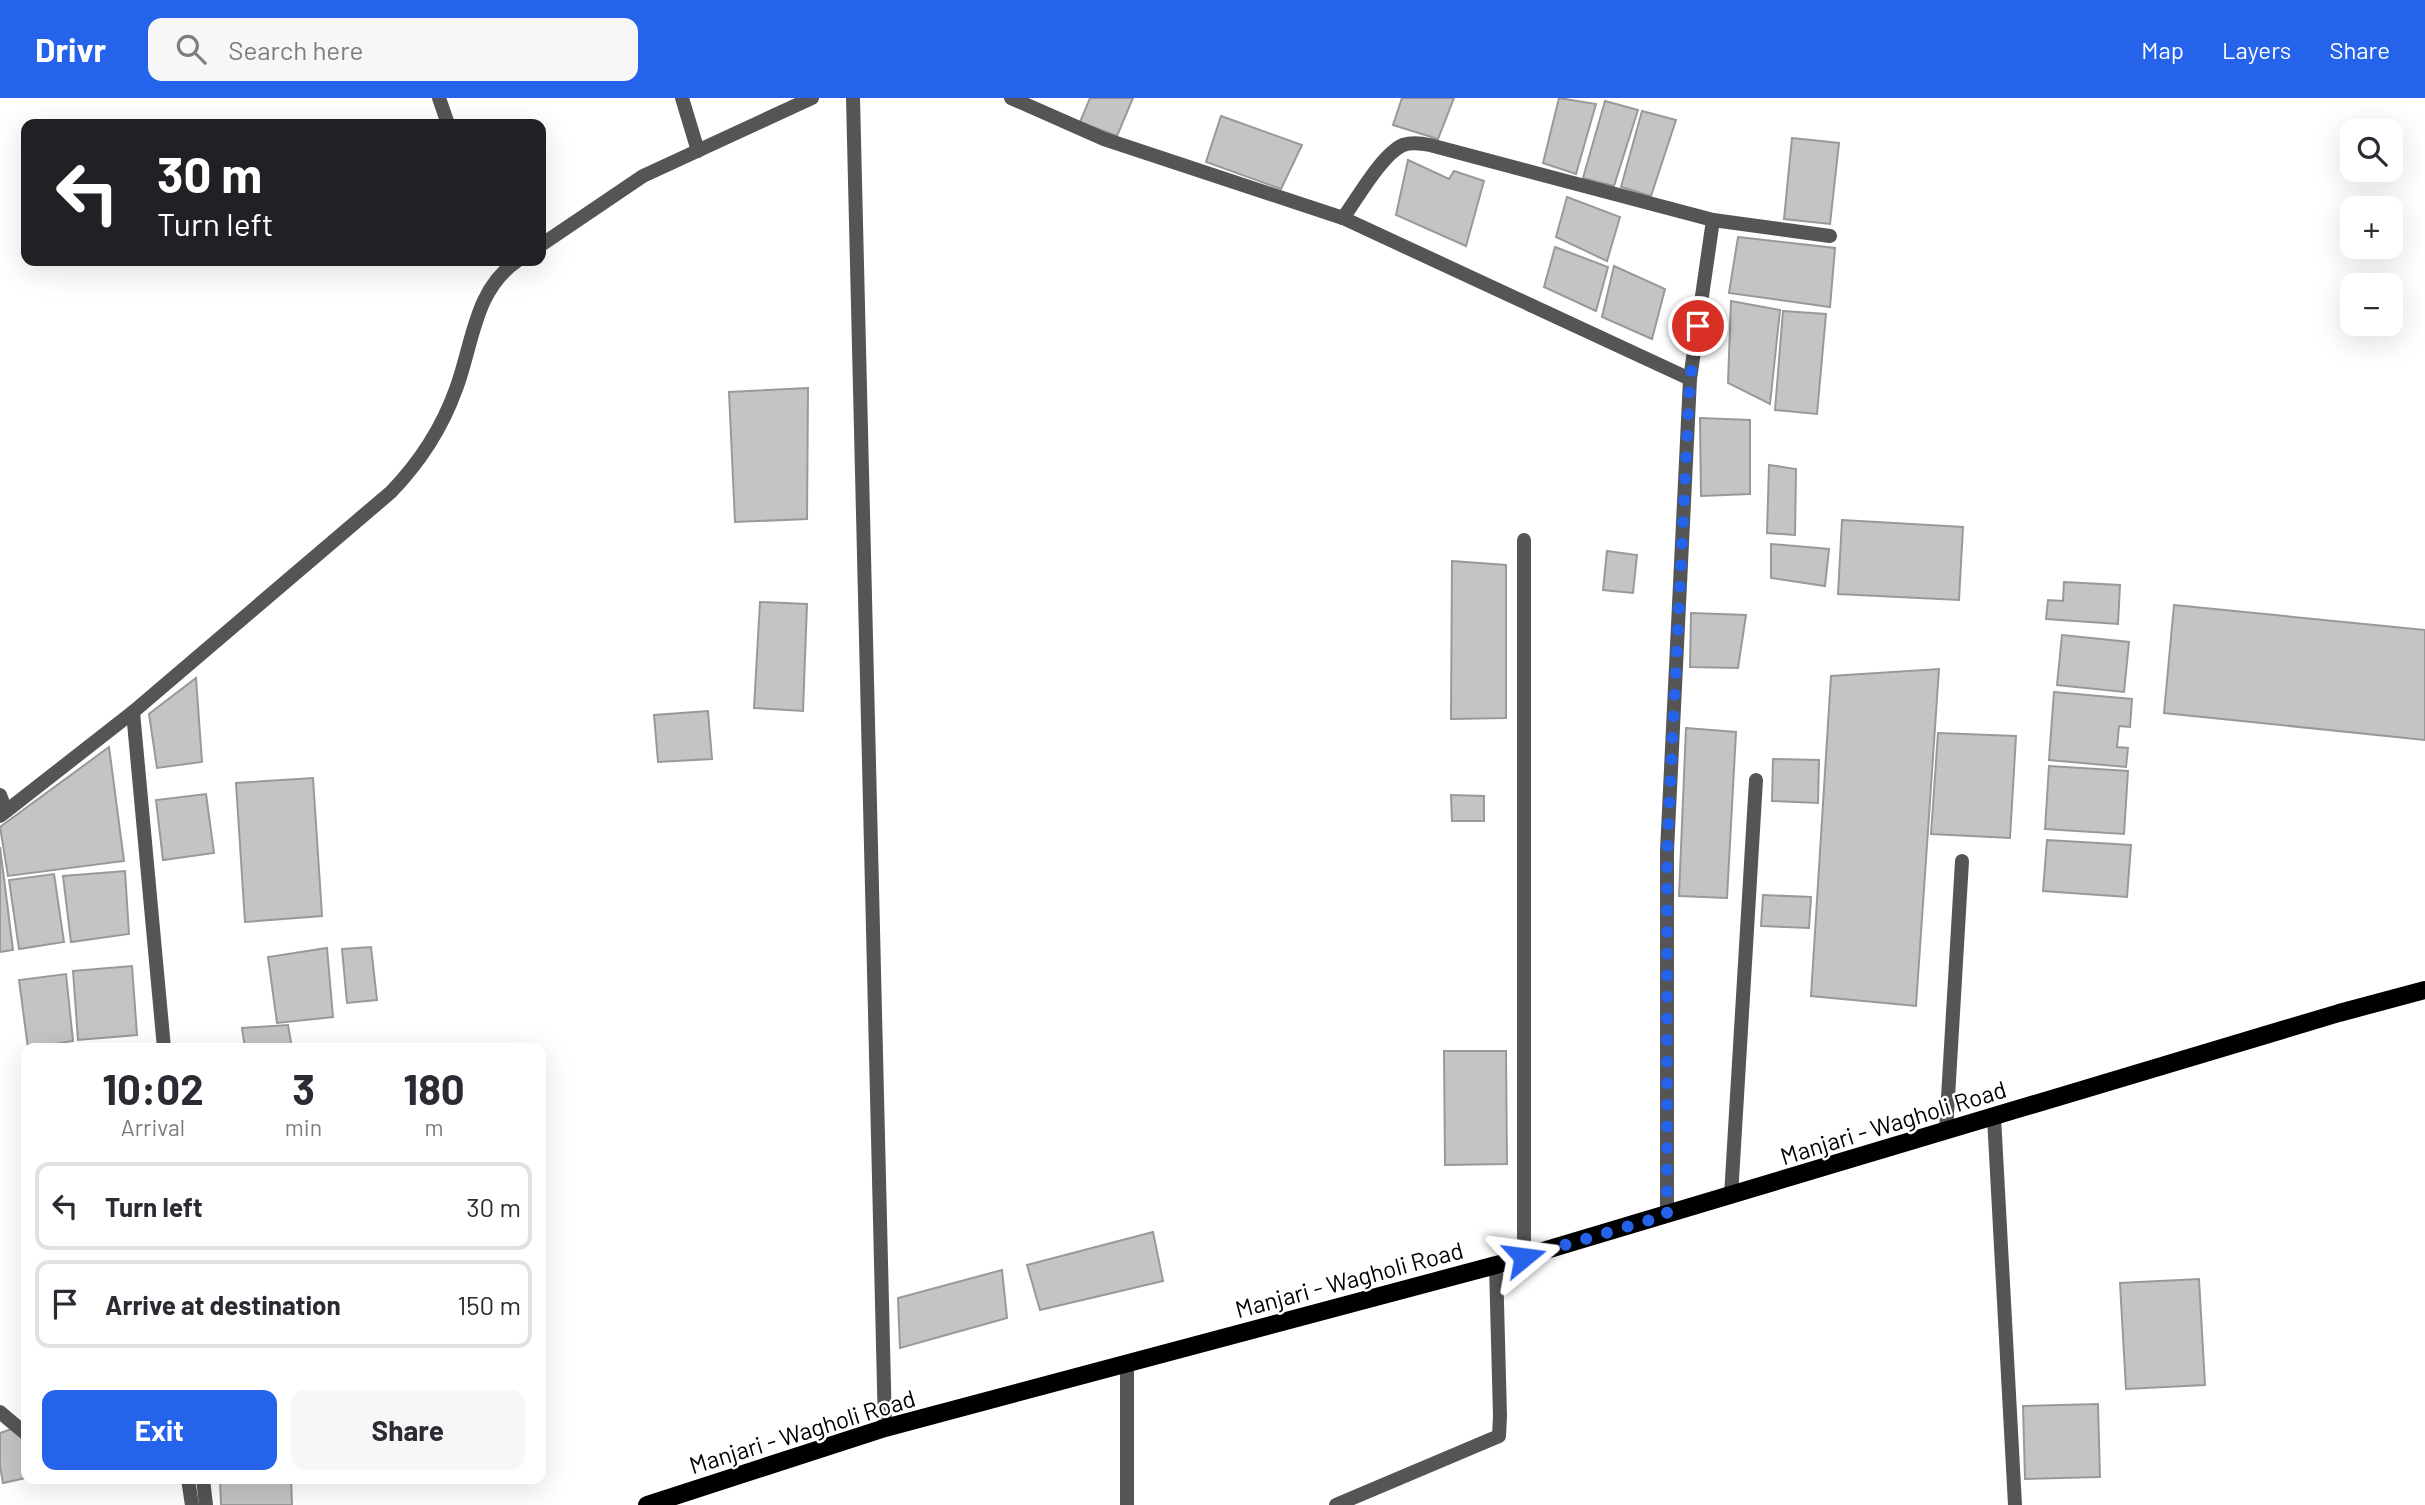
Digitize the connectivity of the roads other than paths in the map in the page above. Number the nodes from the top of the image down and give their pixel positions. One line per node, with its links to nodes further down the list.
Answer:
1 (439, 98): 6 (street)
2 (682, 98): 7 (street)
3 (812, 98): 7 (street)
4 (853, 98): 30 (street)
5 (1011, 98): 8 (street)
6 (447, 119)
7 (698, 151): 11 (street)
8 (1343, 218): 9 (street); 13 (street)
9 (1713, 220): 10 (street); 13 (street)
10 (1830, 236)
11 (546, 242)
12 (506, 266): 15 (street)
13 (1690, 379): 25 (street)
14 (1524, 540): 26 (street)
15 (133, 712): 18 (street); 21 (street)
16 (1756, 780): 24 (street)
17 (0, 795): 18 (street)
18 (3, 814)
19 (1962, 860): 23 (street)
20 (2425, 990): 22 (main road, Manjari - Wagholi Road)
21 (164, 1043)
22 (1994, 1117): 23 (main road, Manjari - Wagholi Road); 39 (street)
23 (1946, 1131): 24 (main road, Manjari - Wagholi Road)
24 (1731, 1196): 25 (main road, Manjari - Wagholi Road)
25 (1667, 1215): 26 (main road, Manjari - Wagholi Road)
26 (1524, 1257): 27 (main road, Manjari - Wagholi Road)
27 (1496, 1265): 28 (main road, Manjari - Wagholi Road); 38 (street)
28 (1127, 1364): 30 (main road, Manjari - Wagholi Road); 37 (street)
29 (0, 1412): 31 (street)
30 (885, 1428): 36 (main road, Manjari - Wagholi Road)
31 (21, 1430)
32 (189, 1484): 34 (street)
33 (204, 1484): 35 (street)
34 (192, 1505)
35 (206, 1505)
36 (647, 1505)
37 (1127, 1505)
38 (1336, 1505)
39 (2015, 1505)

